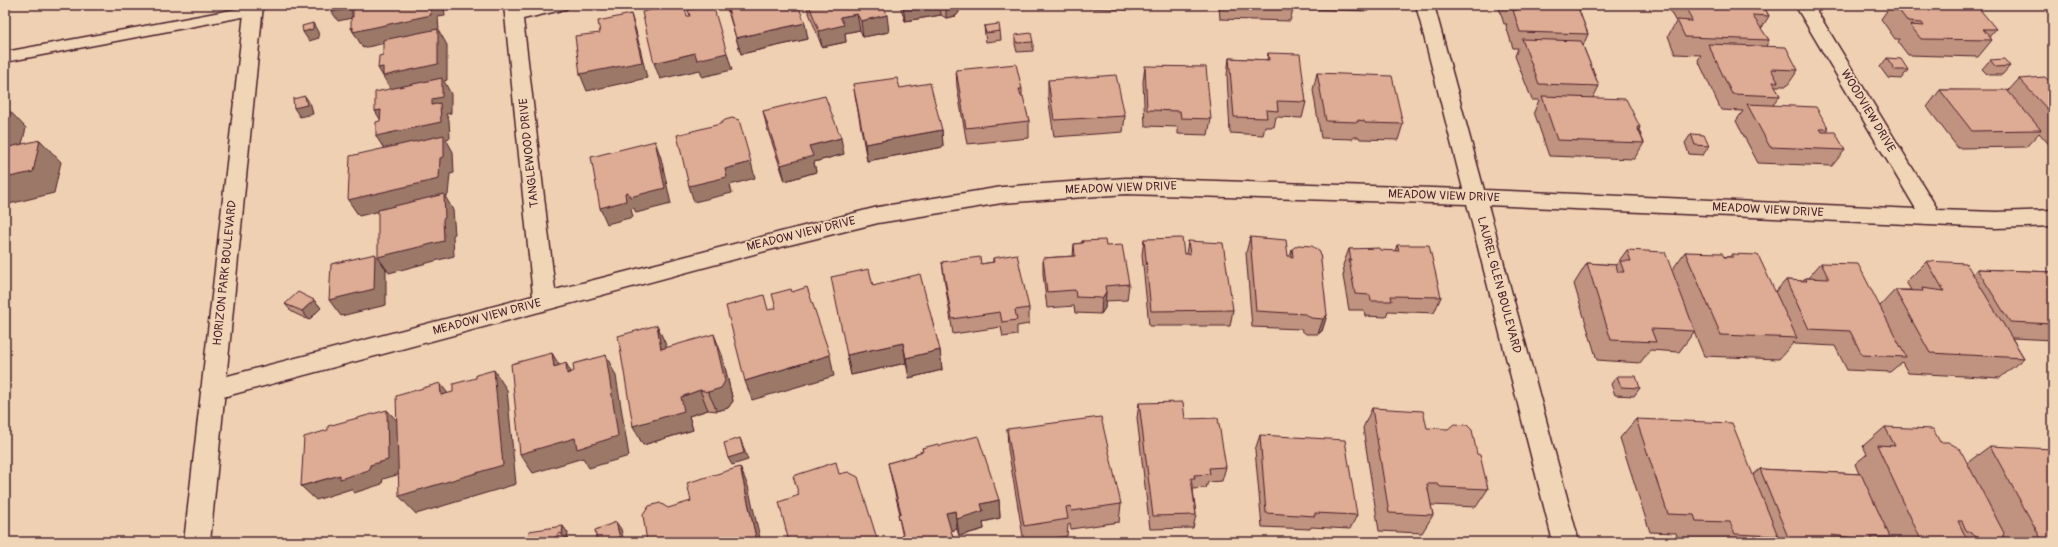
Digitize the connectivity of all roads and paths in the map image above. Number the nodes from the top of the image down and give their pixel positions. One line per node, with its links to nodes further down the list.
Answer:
1 (560, 5): 5 (street)
2 (1425, 5): 7 (street, LAUREL GLEN BOULEVARD)
3 (1804, 5): 8 (street, WOODVIEW DRIVE)
4 (254, 8): 6 (lane); 11 (street, HORIZON PARK BOULEVARD)
5 (513, 10): 10 (street, TANGLEWOOD DRIVE)
6 (5, 58)
7 (1476, 197): 8 (street, MEADOW VIEW DRIVE); 10 (street, MEADOW VIEW DRIVE); 13 (street, LAUREL GLEN BOULEVARD)
8 (1932, 217): 9 (street, MEADOW VIEW DRIVE)
9 (2053, 218)
10 (545, 301): 11 (street, MEADOW VIEW DRIVE)
11 (212, 390): 12 (street, HORIZON PARK BOULEVARD)
12 (197, 542)
13 (1566, 542)

